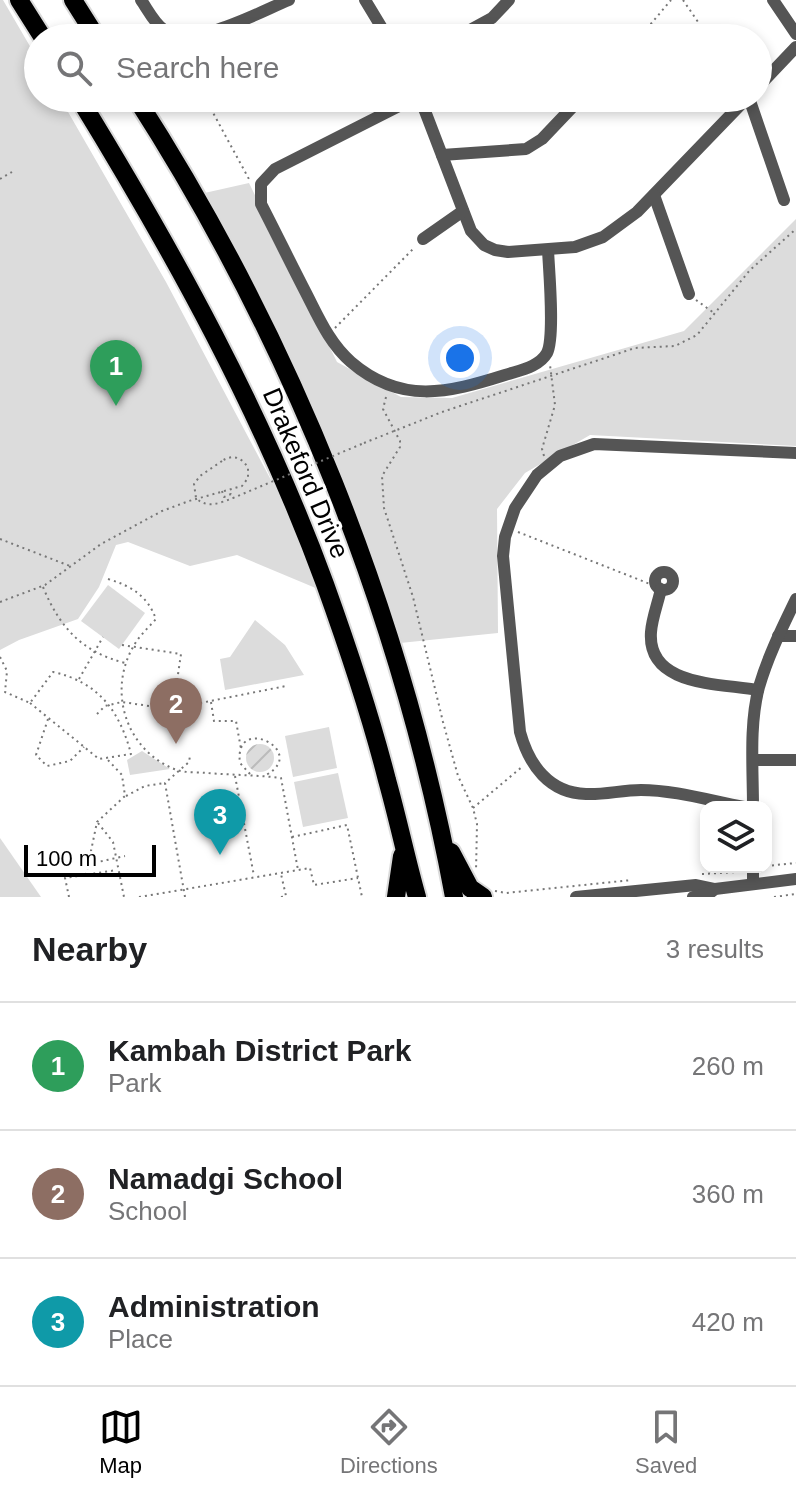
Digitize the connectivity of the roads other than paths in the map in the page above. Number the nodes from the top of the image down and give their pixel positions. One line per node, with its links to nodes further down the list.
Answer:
1 (19, 0): 8 (highway)
2 (73, 0): 9 (highway)
3 (141, 0): 10 (street)
4 (289, 0): 11 (street)
5 (365, 0): 12 (street)
6 (509, 0): 13 (street)
7 (773, 0): 14 (street)
8 (34, 24)
9 (88, 24)
10 (156, 24)
11 (224, 24)
12 (380, 24)
13 (481, 24)
14 (796, 34)
15 (796, 47): 16 (street)
16 (772, 72)
17 (87, 112): 42 (highway, Drakeford Drive)
18 (144, 112): 41 (highway, Drakeford Drive)
19 (390, 112): 29 (street)
20 (424, 112): 24 (street)
21 (568, 112): 24 (street)
22 (734, 112): 25 (street)
23 (753, 112): 26 (street)
24 (442, 155): 27 (street)
25 (654, 195): 29 (street); 30 (street)
26 (784, 200)
27 (463, 211): 28 (street); 29 (street)
28 (423, 239)
29 (548, 250)
30 (689, 294)
31 (796, 453): 39 (street)
32 (658, 586): 36 (street)
33 (796, 599): 34 (street)
34 (778, 636): 35 (street); 36 (street)
35 (796, 636)
36 (758, 690): 37 (street)
37 (753, 760): 38 (street); 40 (street)
38 (796, 760)
39 (708, 801)
40 (753, 801)
41 (441, 836): 47 (highway); 50 (highway, Drakeford Drive)
42 (404, 845): 48 (highway); 49 (highway, Drakeford Drive)
43 (753, 873): 45 (street)
44 (796, 879): 45 (street)
45 (753, 884): 46 (street)
46 (715, 889): 51 (street); 52 (street)
47 (486, 893)
48 (396, 897)
49 (417, 897)
50 (454, 897)
51 (576, 897)
52 (693, 897)

